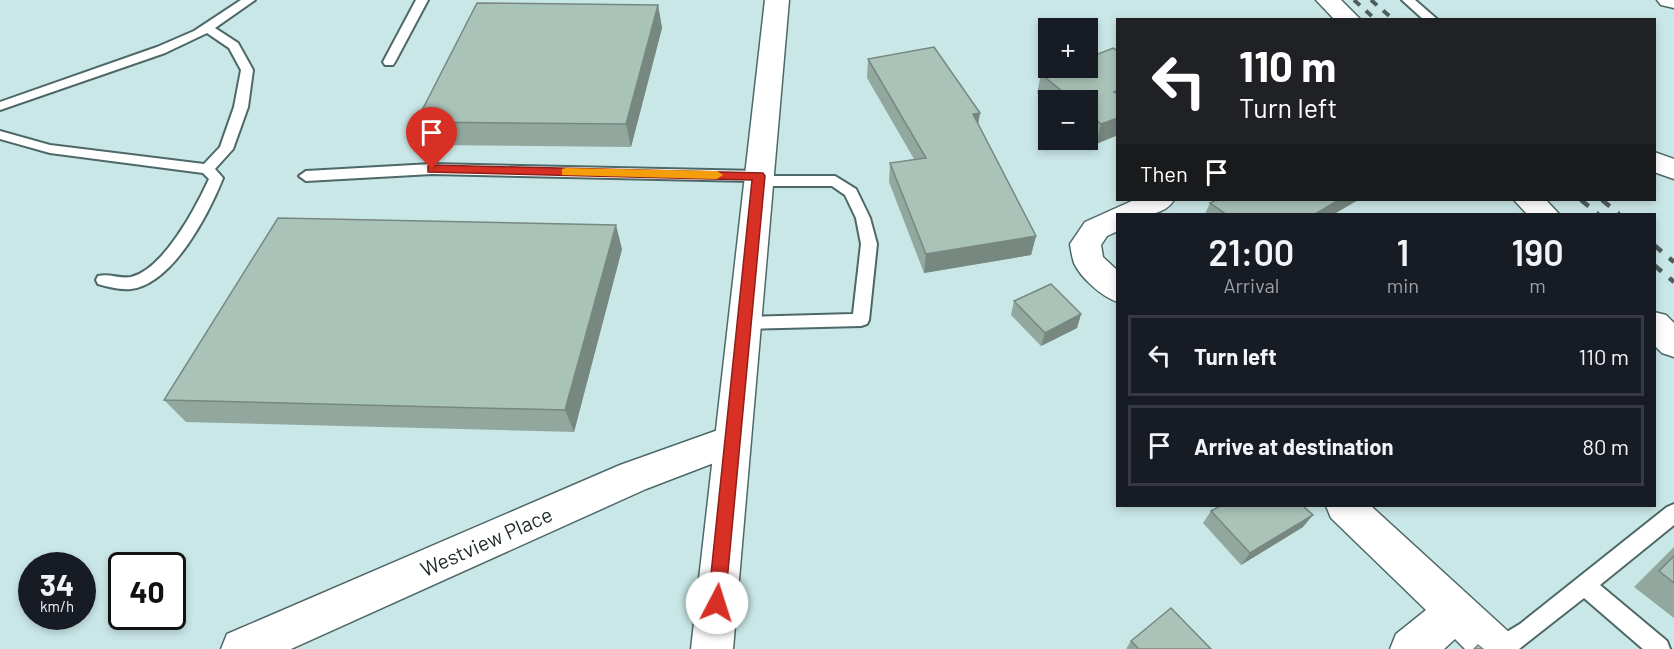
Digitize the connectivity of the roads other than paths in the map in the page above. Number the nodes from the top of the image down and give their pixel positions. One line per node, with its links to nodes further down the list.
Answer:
1 (249, 0): 10 (lane)
2 (422, 0): 11 (lane)
3 (777, 0): 18 (street)
4 (1328, 0): 8 (street)
5 (1408, 0): 9 (lane)
6 (1670, 0): 7 (street)
7 (1674, 2)
8 (1347, 18)
9 (1429, 18)
10 (207, 28): 12 (lane); 15 (lane)
11 (389, 62)
12 (0, 106)
13 (0, 135): 15 (lane)
14 (1656, 162): 16 (street)
15 (207, 169): 24 (lane)
16 (1674, 170)
17 (306, 176): 18 (lane)
18 (758, 179): 26 (street); 26 (lane)
19 (1157, 201): 21 (street)
20 (1530, 201): 22 (street)
21 (1130, 213)
22 (1543, 213)
23 (1116, 220): 25 (street)
24 (104, 280)
25 (1116, 288)
26 (744, 323): 29 (street)
27 (1656, 326): 28 (street)
28 (1674, 344)
29 (732, 440): 34 (street, Westview Place); 35 (street)
30 (1346, 507): 33 (street)
31 (1674, 513): 32 (lane)
32 (1584, 585): 37 (lane); 38 (lane)
33 (1457, 611): 36 (street); 37 (street)
34 (242, 649)
35 (712, 649)
36 (1411, 649)
37 (1498, 649)
38 (1659, 649)

